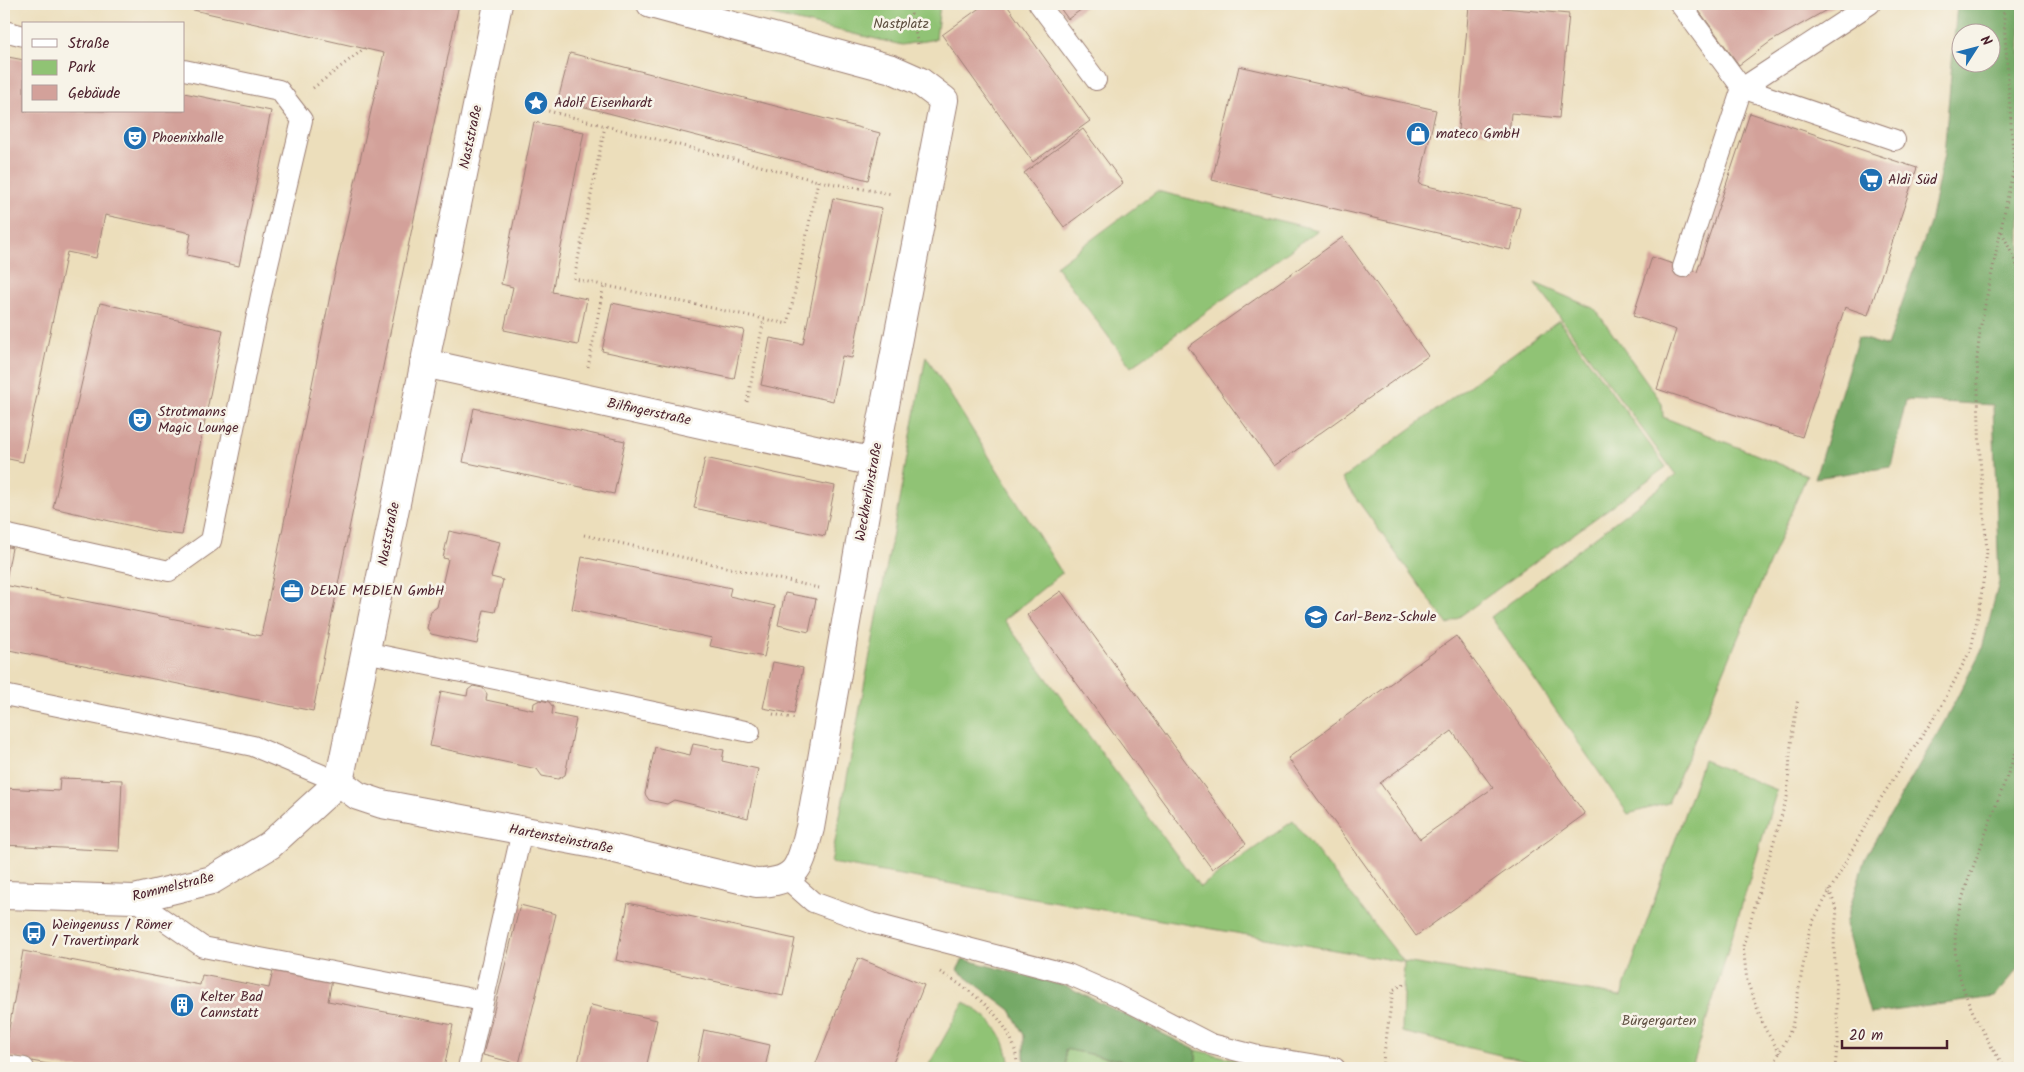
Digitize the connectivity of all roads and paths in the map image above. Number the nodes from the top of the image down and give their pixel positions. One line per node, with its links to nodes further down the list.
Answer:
1 (498, 4): 26 (street, Naststraße)
2 (651, 4): 20 (street, Weckherlinstraße)
3 (1039, 4): 11 (lane)
4 (1680, 4): 12 (lane)
5 (1870, 4): 12 (lane)
6 (2003, 4): 17 (path)
7 (4, 32): 8 (lane)
8 (22, 36)
9 (365, 48): 13 (path)
10 (185, 70): 13 (lane)
11 (1096, 80)
12 (1742, 88): 16 (lane); 22 (lane)
13 (291, 105): 30 (lane)
14 (529, 106): 15 (path)
15 (605, 126): 19 (path); 24 (path)
16 (1896, 140)
17 (2014, 167): 18 (path); 21 (path)
18 (2020, 176)
19 (818, 181): 20 (path); 25 (path)
20 (924, 200): 29 (street, Weckherlinstraße)
21 (2002, 232): 23 (path); 42 (path)
22 (1683, 267)
23 (2020, 272)
24 (604, 286): 25 (path); 27 (path)
25 (764, 319): 28 (path)
26 (424, 363): 27 (street, Bilfingerstraße); 33 (street, Naststraße)
27 (581, 397): 28 (street, Bilfingerstraße)
28 (741, 432): 29 (street, Bilfingerstraße)
29 (874, 462): 32 (street, Weckherlinstraße)
30 (4, 534)
31 (584, 536): 32 (path)
32 (851, 595): 36 (street, Weckherlinstraße)
33 (365, 652): 37 (lane); 39 (street, Naststraße)
34 (4, 695): 39 (lane)
35 (1798, 698): 48 (path)
36 (829, 726): 37 (path); 41 (street, Weckherlinstraße)
37 (750, 732)
38 (2020, 741): 57 (path)
39 (339, 782): 40 (street, Hartensteinstraße); 44 (street, Rommelstraße)
40 (522, 831): 41 (street, Hartensteinstraße); 47 (lane)
41 (786, 878): 53 (lane)
42 (1829, 890): 48 (path); 56 (path)
43 (4, 895): 44 (street, Rommelstraße)
44 (134, 899): 47 (lane)
45 (932, 968): 52 (path)
46 (1404, 984): 54 (path)
47 (483, 1001): 51 (lane)
48 (1780, 1053): 55 (path)
49 (4, 1064): 50 (lane)
50 (24, 1068)
51 (468, 1068)
52 (1017, 1068)
53 (1335, 1068)
54 (1382, 1068)
55 (1772, 1068)
56 (1834, 1068)
57 (2005, 1068)

